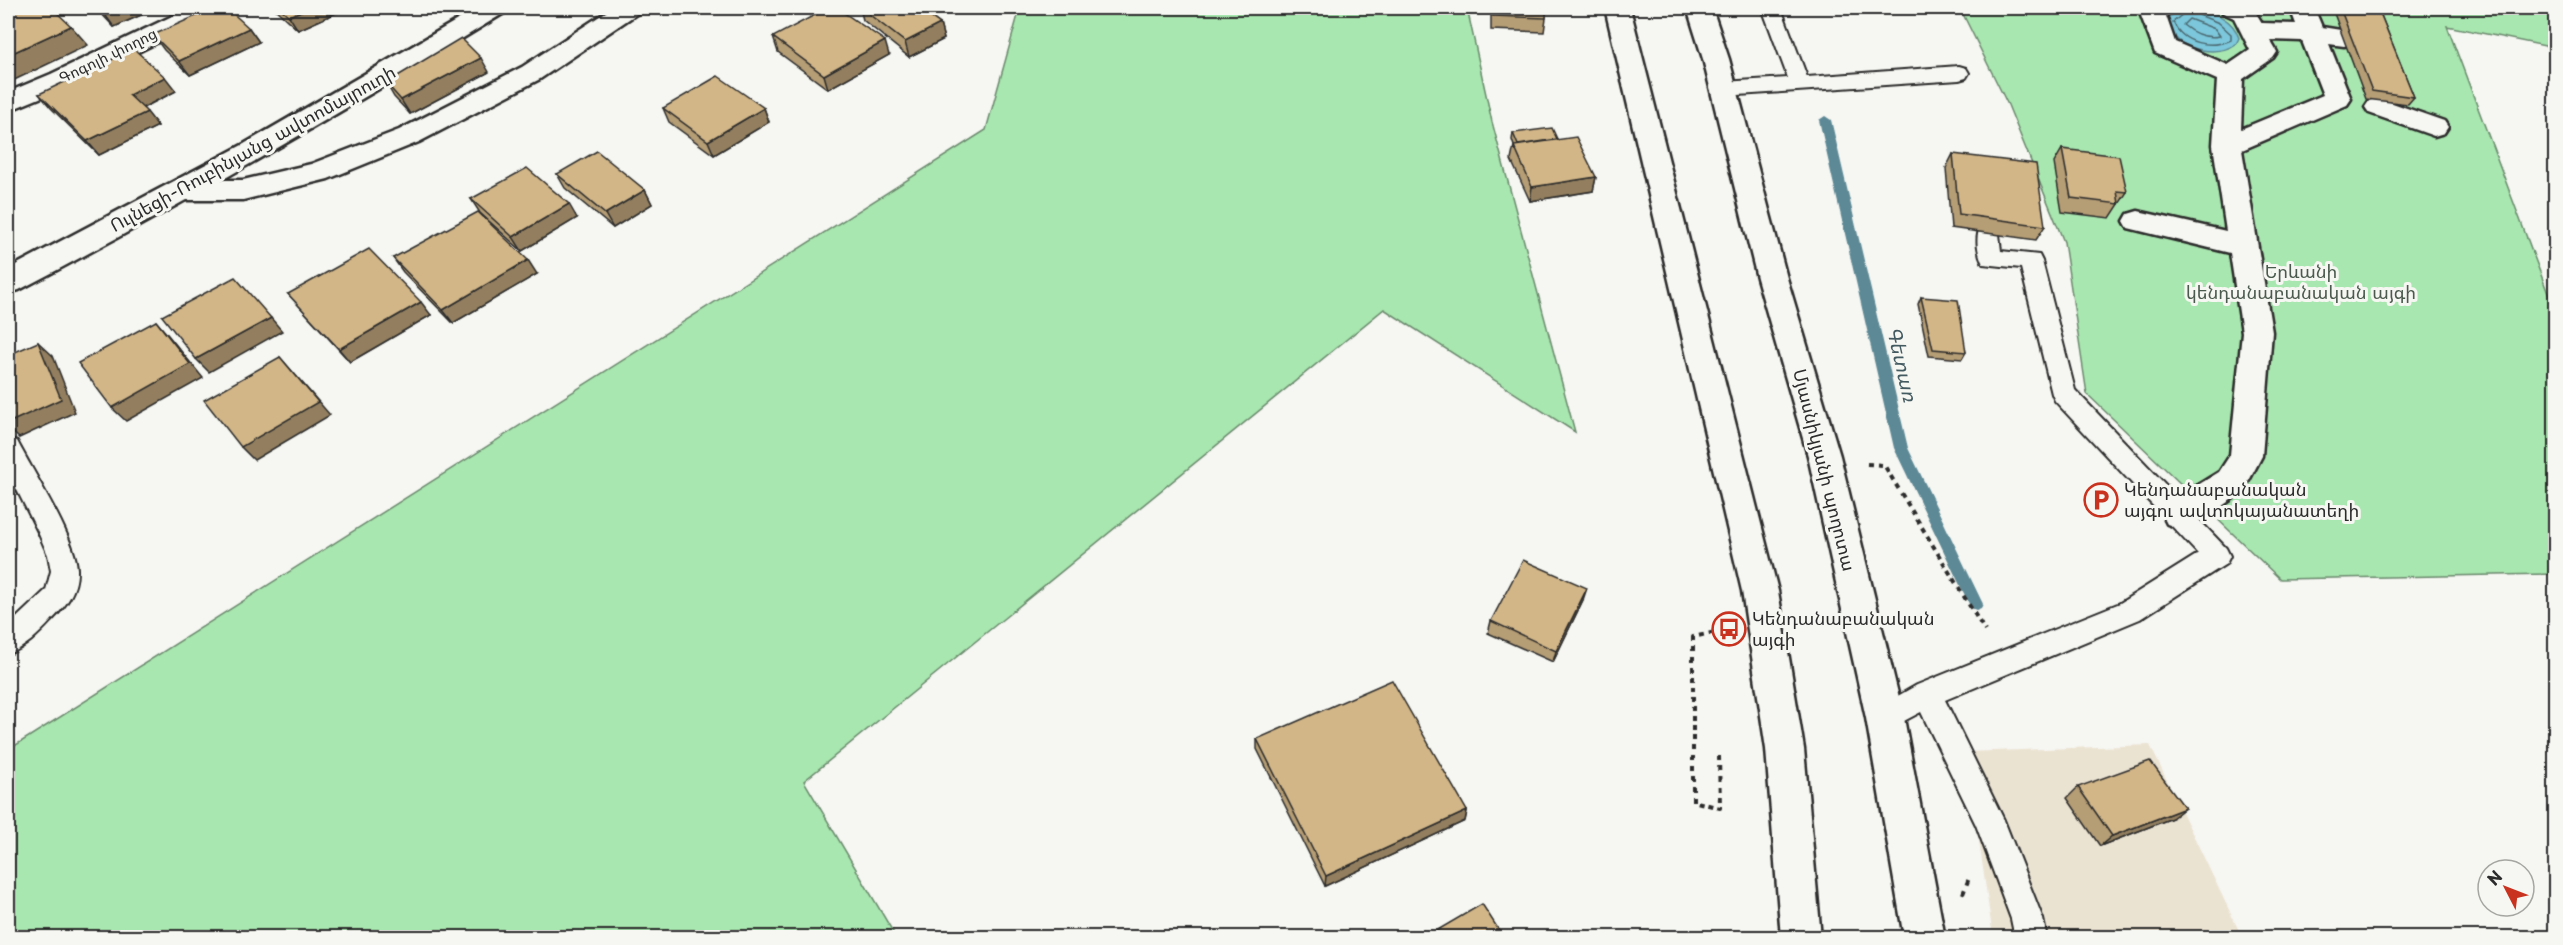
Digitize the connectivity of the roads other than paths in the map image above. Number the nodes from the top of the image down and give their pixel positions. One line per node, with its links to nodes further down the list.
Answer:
1 (208, 8): 17 (main road, Գոգոլի փողոց)
2 (495, 8): 20 (main road, Ուլնեցի-Ռուբինյանց ավտոմայրուղի)
3 (629, 8): 20 (main road)
4 (1617, 8): 30 (main road)
5 (1699, 8): 15 (main road, Մյասնիկյանի պողոտա)
6 (1771, 8): 14 (lane)
7 (2161, 8): 13 (main road)
8 (2232, 8): 10 (main road)
9 (2307, 20): 10 (main road); 11 (main road); 16 (main road)
10 (2253, 32): 13 (main road)
11 (2344, 38)
12 (1959, 73): 14 (lane)
13 (2230, 76): 19 (main road)
14 (1800, 84): 15 (lane)
15 (1724, 89): 29 (main road, Մյասնիկյանի պողոտա)
16 (2338, 99): 18 (main road); 19 (main road)
17 (8, 102)
18 (2434, 127)
19 (2227, 145): 23 (main road)
20 (185, 190): 24 (main road, Ուլնեցի-Ռուբինյանց ավտոմայրուղի)
21 (2138, 221): 23 (main road)
22 (1988, 234): 26 (lane)
23 (2244, 246): 26 (main road)
24 (8, 282)
25 (8, 448): 27 (lane)
26 (2179, 514): 28 (lane)
27 (8, 642)
28 (1927, 694): 29 (lane); 32 (lane)
29 (1885, 718): 31 (main road, Մյասնիկյանի պողոտա)
30 (1801, 938)
31 (1925, 938)
32 (2031, 938)

